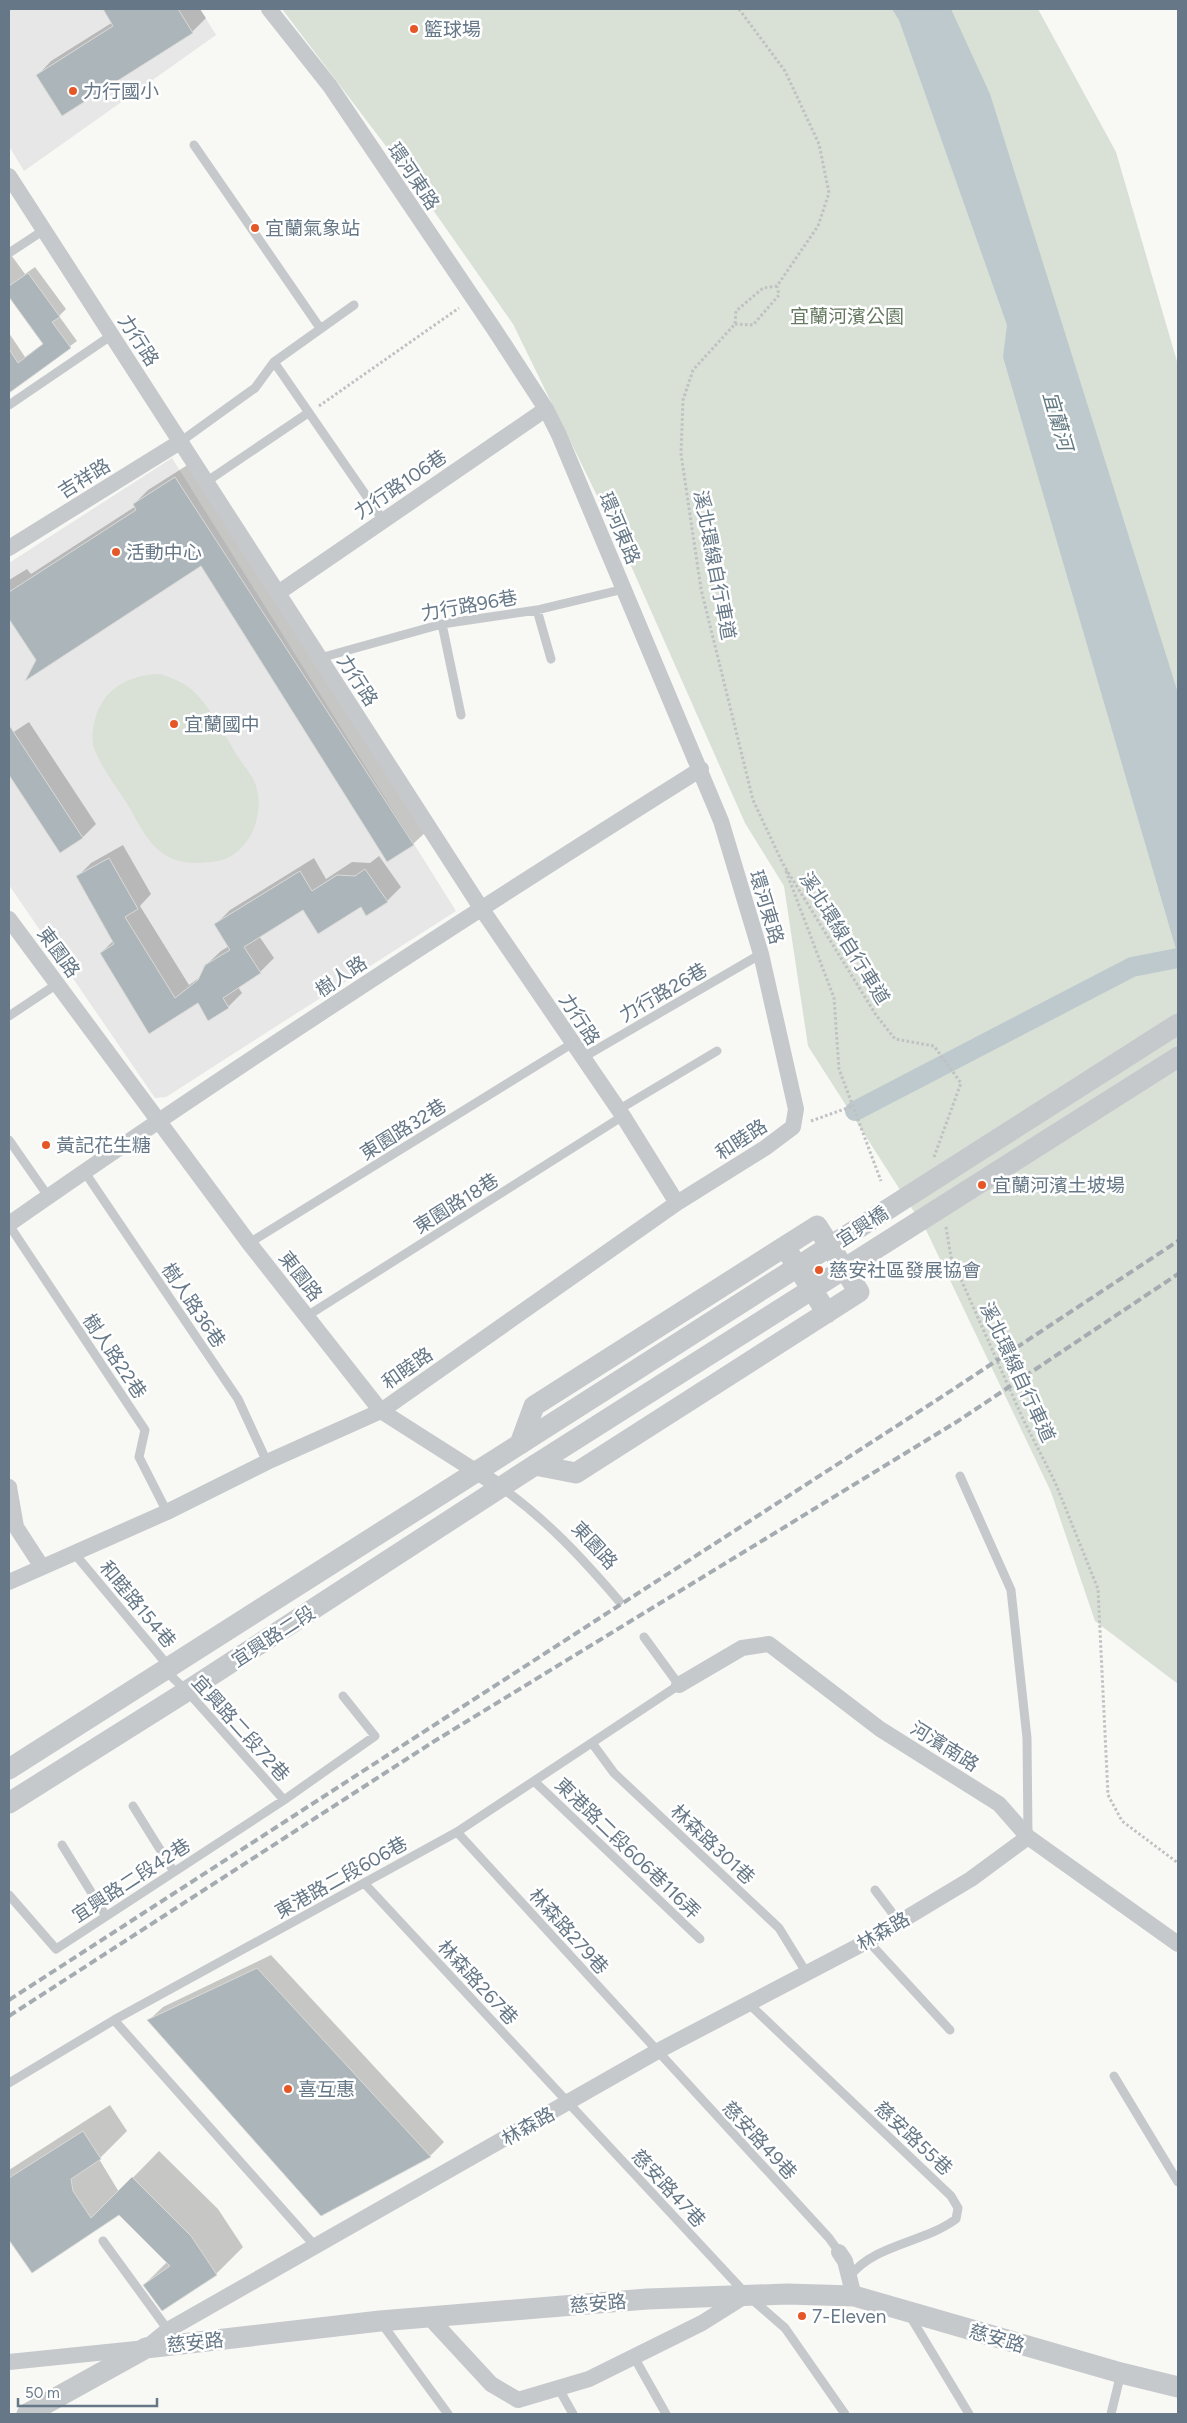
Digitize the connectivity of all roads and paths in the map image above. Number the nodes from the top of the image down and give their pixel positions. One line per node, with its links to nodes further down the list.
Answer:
1 (269, 9): 8 (street, 環河東路)
2 (739, 9): 7 (path)
3 (194, 145): 11 (lane)
4 (9, 176): 5 (street, 力行路)
5 (44, 230): 6 (lane); 12 (street, 力行路)
6 (9, 253)
7 (777, 286): 10 (path, 溪北環線自行車道); 10 (path)
8 (472, 299): 15 (street, 環河東路); 16 (path)
9 (354, 305): 11 (lane)
10 (735, 324): 29 (path, 溪北環線自行車道)
11 (320, 328): 13 (lane)
12 (112, 335): 14 (lane); 17 (street, 力行路)
13 (274, 362): 16 (lane); 17 (lane)
14 (9, 405)
15 (546, 409): 19 (street, 力行路106巷); 21 (street, 環河東路)
16 (308, 414): 18 (lane); 19 (lane)
17 (180, 442): 18 (street, 力行路); 20 (street, 吉祥路)
18 (206, 482): 22 (street, 力行路)
19 (383, 520): 22 (street, 力行路106巷)
20 (9, 548)
21 (624, 589): 23 (lane, 力行路96巷); 28 (street, 環河東路)
22 (278, 593): 25 (street, 力行路)
23 (537, 610): 24 (lane, 力行路96巷); 26 (lane)
24 (442, 624): 25 (lane, 力行路96巷); 27 (lane)
25 (320, 658): 30 (street, 力行路)
26 (551, 659)
27 (461, 715)
28 (700, 769): 30 (street, 樹人路); 32 (street, 環河東路)
29 (783, 864): 40 (path); 45 (path, 溪北環線自行車道)
30 (481, 908): 36 (street, 力行路); 42 (street, 樹人路)
31 (9, 919): 33 (street, 東園路)
32 (761, 954): 39 (lane, 力行路26巷); 43 (street, 環河東路)
33 (57, 984): 34 (lane); 42 (street, 東園路)
34 (9, 1016)
35 (1178, 1024): 57 (street, 宜興橋, bridge)
36 (574, 1043): 39 (street, 力行路); 52 (lane, 東園路32巷)
37 (717, 1051): 41 (lane, 東園路18巷)
38 (1178, 1057): 59 (street, 宜興橋, bridge)
39 (582, 1058): 41 (street, 力行路)
40 (853, 1106): 43 (path); 47 (path)
41 (621, 1113): 49 (street, 力行路); 55 (lane, 東園路18巷)
42 (158, 1121): 46 (street, 樹人路); 52 (street, 東園路)
43 (794, 1127): 49 (street, 和睦路)
44 (9, 1140): 48 (lane)
45 (936, 1163)
46 (84, 1171): 48 (street, 樹人路); 58 (lane, 樹人路36巷)
47 (881, 1181)
48 (48, 1196): 51 (street, 樹人路)
49 (677, 1204): 56 (street, 和睦路)
50 (945, 1219): 82 (path, 溪北環線自行車道)
51 (9, 1225): 64 (lane, 樹人路22巷)
52 (249, 1243): 55 (street, 東園路)
53 (785, 1246): 54 (street); 54 (street); 57 (street)
54 (827, 1313): 59 (street)
55 (307, 1316): 56 (street, 東園路)
56 (381, 1411): 58 (street, 和睦路); 60 (street, 東園路)
57 (520, 1444): 60 (street, 宜興路二段)
58 (267, 1462): 64 (street, 和睦路)
59 (535, 1465): 63 (street, 宜興路二段)
60 (476, 1470): 63 (street, 東園路); 70 (street, 宜興路二段)
61 (960, 1476): 80 (lane)
62 (9, 1487): 66 (street)
63 (502, 1488): 68 (lane, 東園路); 70 (street, 宜興路二段)
64 (167, 1512): 65 (street, 和睦路)
65 (74, 1553): 66 (street, 和睦路); 70 (lane, 和睦路154巷)
66 (42, 1567): 67 (street, 和睦路)
67 (9, 1582)
68 (619, 1601)
69 (644, 1637): 71 (lane)
70 (177, 1679): 74 (street, 宜興路二段); 76 (lane, 宜興路二段72巷); 77 (street, 宜興路二段)
71 (679, 1685): 73 (lane, 東港路二段606巷); 80 (street, 河濱南路)
72 (343, 1696): 76 (lane, 宜興路二段42巷)
73 (592, 1743): 75 (lane, 東港路二段606巷); 94 (lane, 林森路301巷)
74 (9, 1768)
75 (534, 1781): 79 (lane, 東港路二段606巷); 91 (lane, 東港路二段606巷116弄)
76 (284, 1800): 83 (lane, 宜興路二段42巷)
77 (9, 1803)
78 (133, 1806): 83 (lane)
79 (457, 1832): 84 (lane, 東港路二段606巷); 98 (lane, 林森路279巷)
80 (1028, 1837): 88 (street, 林森路); 89 (street, 河濱南路)
81 (62, 1845): 87 (lane)
82 (1178, 1863)
83 (174, 1872): 87 (lane, 宜興路二段42巷)
84 (364, 1883): 96 (lane, 東港路二段606巷); 101 (lane, 林森路267巷)
85 (875, 1890): 88 (lane)
86 (9, 1895): 87 (lane, 宜興路二段42巷)
87 (106, 1916)
88 (899, 1922): 92 (street, 林森路)
89 (1153, 1925): 90 (lane); 93 (street, 河濱南路)
90 (1178, 1934)
91 (700, 1939)
92 (868, 1941): 94 (street, 林森路); 97 (lane)
93 (1178, 1944)
94 (806, 1972): 95 (street, 林森路)
95 (748, 2003): 98 (street, 林森路); 106 (lane, 慈安路55巷)
96 (114, 2020): 100 (lane, 東港路二段606巷); 104 (lane)
97 (950, 2030)
98 (656, 2052): 101 (street, 林森路); 105 (lane, 慈安路49巷)
99 (1114, 2076): 102 (lane)
100 (9, 2083)
101 (568, 2103): 104 (street, 林森路); 107 (lane, 慈安路47巷)
102 (1178, 2182)
103 (103, 2241): 111 (lane)
104 (316, 2247): 111 (street, 林森路)
105 (839, 2252): 106 (street)
106 (852, 2286): 107 (street, 慈安路); 108 (street, 慈安路)
107 (746, 2295): 109 (street, 慈安路); 113 (street); 122 (lane, 慈安路47巷)
108 (908, 2312): 115 (street, 慈安路); 123 (lane)
109 (430, 2318): 110 (street, 慈安路); 117 (street)
110 (380, 2321): 112 (street, 慈安路); 119 (lane)
111 (168, 2330): 112 (street, 林森路)
112 (146, 2348): 114 (street, 慈安路); 118 (street, 林森路)
113 (634, 2357): 117 (street); 121 (lane)
114 (9, 2362)
115 (1120, 2373): 116 (street, 慈安路); 124 (lane)
116 (1178, 2387)
117 (559, 2389): 120 (lane)
118 (27, 2414)
119 (448, 2414)
120 (573, 2414)
121 (666, 2414)
122 (845, 2414)
123 (969, 2414)
124 (1111, 2414)

